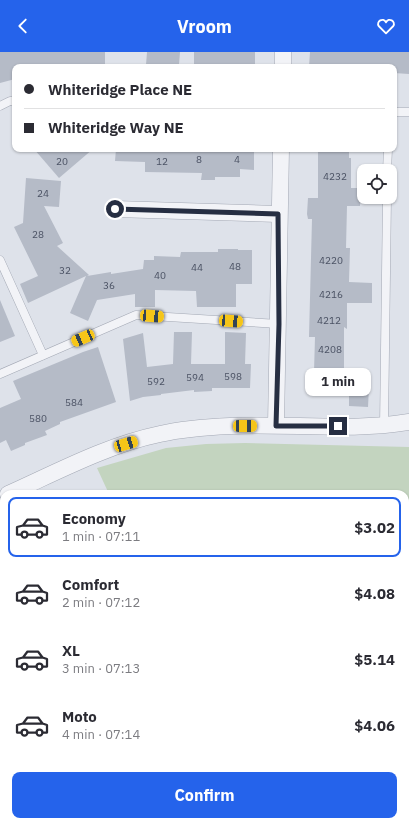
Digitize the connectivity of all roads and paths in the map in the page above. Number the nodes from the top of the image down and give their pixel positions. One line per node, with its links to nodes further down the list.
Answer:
1 (283, 52): 2 (street)
2 (283, 64)
3 (12, 101): 4 (lane)
4 (0, 106)
5 (397, 112): 6 (lane)
6 (409, 112)
7 (281, 152): 12 (street)
8 (388, 152): 9 (lane)
9 (387, 164)
10 (387, 204): 19 (lane)
11 (115, 209): 12 (street)
12 (278, 214): 14 (street)
13 (0, 260): 15 (lane)
14 (279, 324): 15 (lane); 18 (street)
15 (43, 355): 16 (lane)
16 (0, 374)
17 (409, 422): 19 (street)
18 (276, 426): 19 (street); 20 (street)
19 (384, 426)
20 (17, 490)

